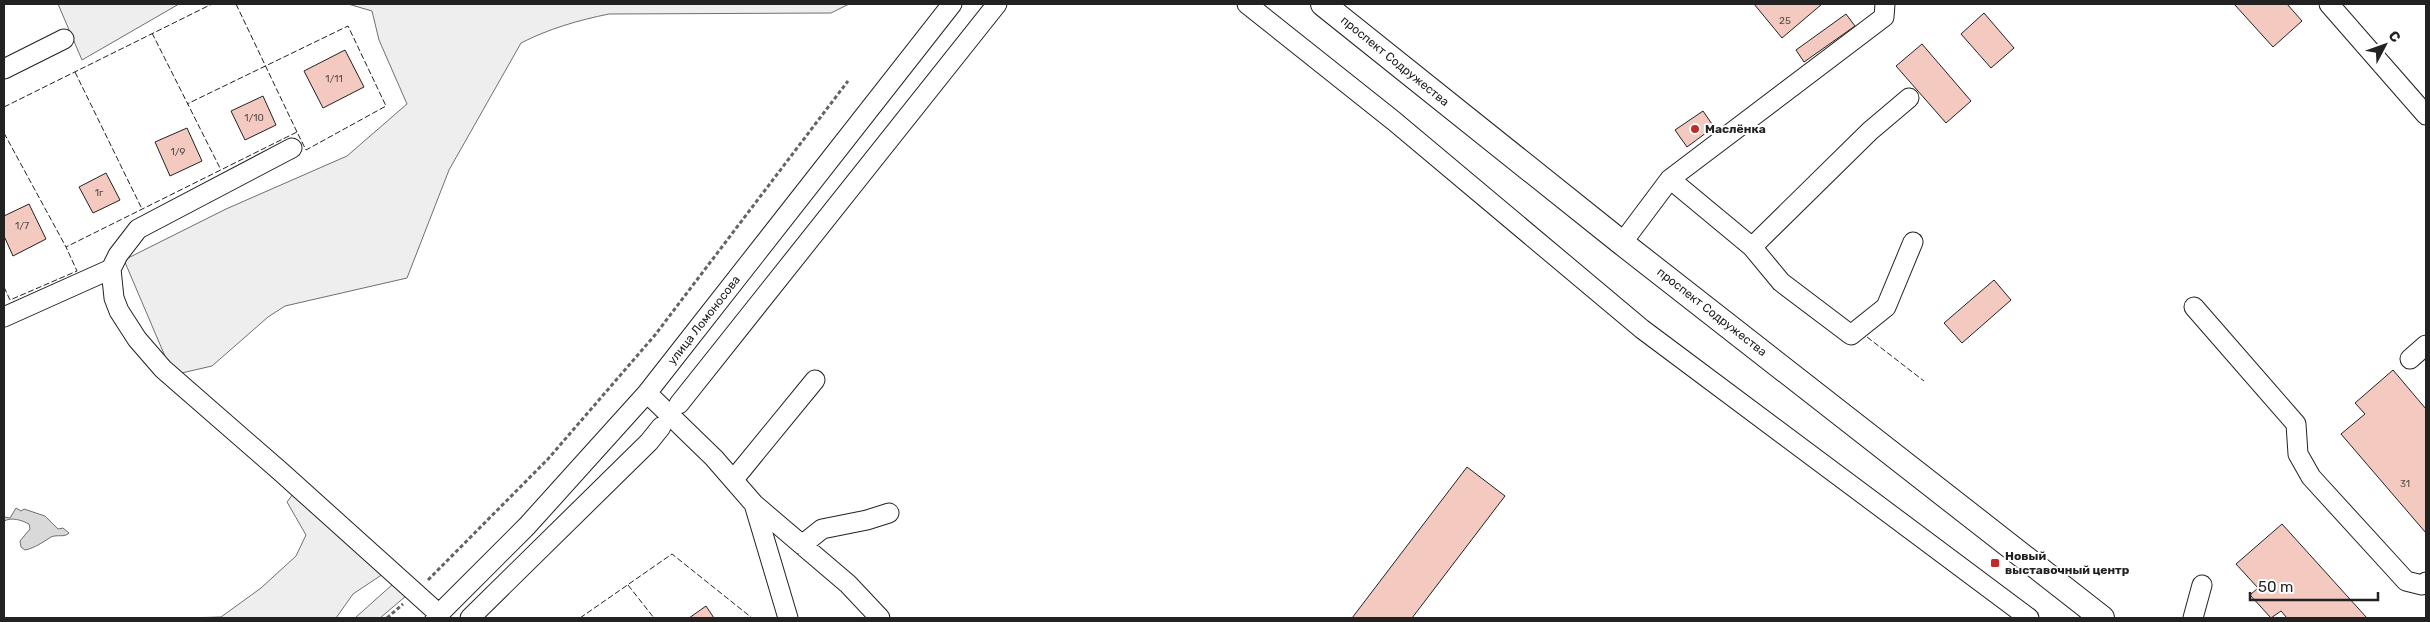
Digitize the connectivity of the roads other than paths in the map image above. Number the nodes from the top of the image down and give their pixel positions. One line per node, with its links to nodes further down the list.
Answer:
1 (952, 4): 22 (street, улица Ломоносова)
2 (997, 4): 23 (street)
3 (1247, 4): 35 (street)
4 (1323, 4): 14 (main road, проспект Содружества)
5 (1885, 4): 12 (street)
6 (2329, 4): 10 (street)
7 (64, 39): 8 (street)
8 (4, 69)
9 (1908, 98): 15 (street)
10 (2426, 115)
11 (292, 148): 16 (street)
12 (1670, 179): 14 (street); 15 (street)
13 (1913, 242): 15 (street)
14 (1622, 243): 36 (main road, проспект Содружества)
15 (1752, 247)
16 (111, 269): 18 (street); 31 (street)
17 (2194, 307): 29 (street)
18 (4, 317)
19 (2426, 345): 20 (street)
20 (2410, 359)
21 (815, 380): 25 (street)
22 (647, 393): 25 (street); 31 (street, улица Ломоносова)
23 (679, 404)
24 (662, 426): 32 (street)
25 (734, 479): 26 (street)
26 (754, 504): 28 (street); 33 (street)
27 (888, 513): 28 (street)
28 (802, 545): 34 (street)
29 (2426, 582)
30 (2202, 585): 37 (street)
31 (437, 616)
32 (470, 618)
33 (789, 618)
34 (880, 618)
35 (2029, 618)
36 (2102, 618)
37 (2193, 618)

